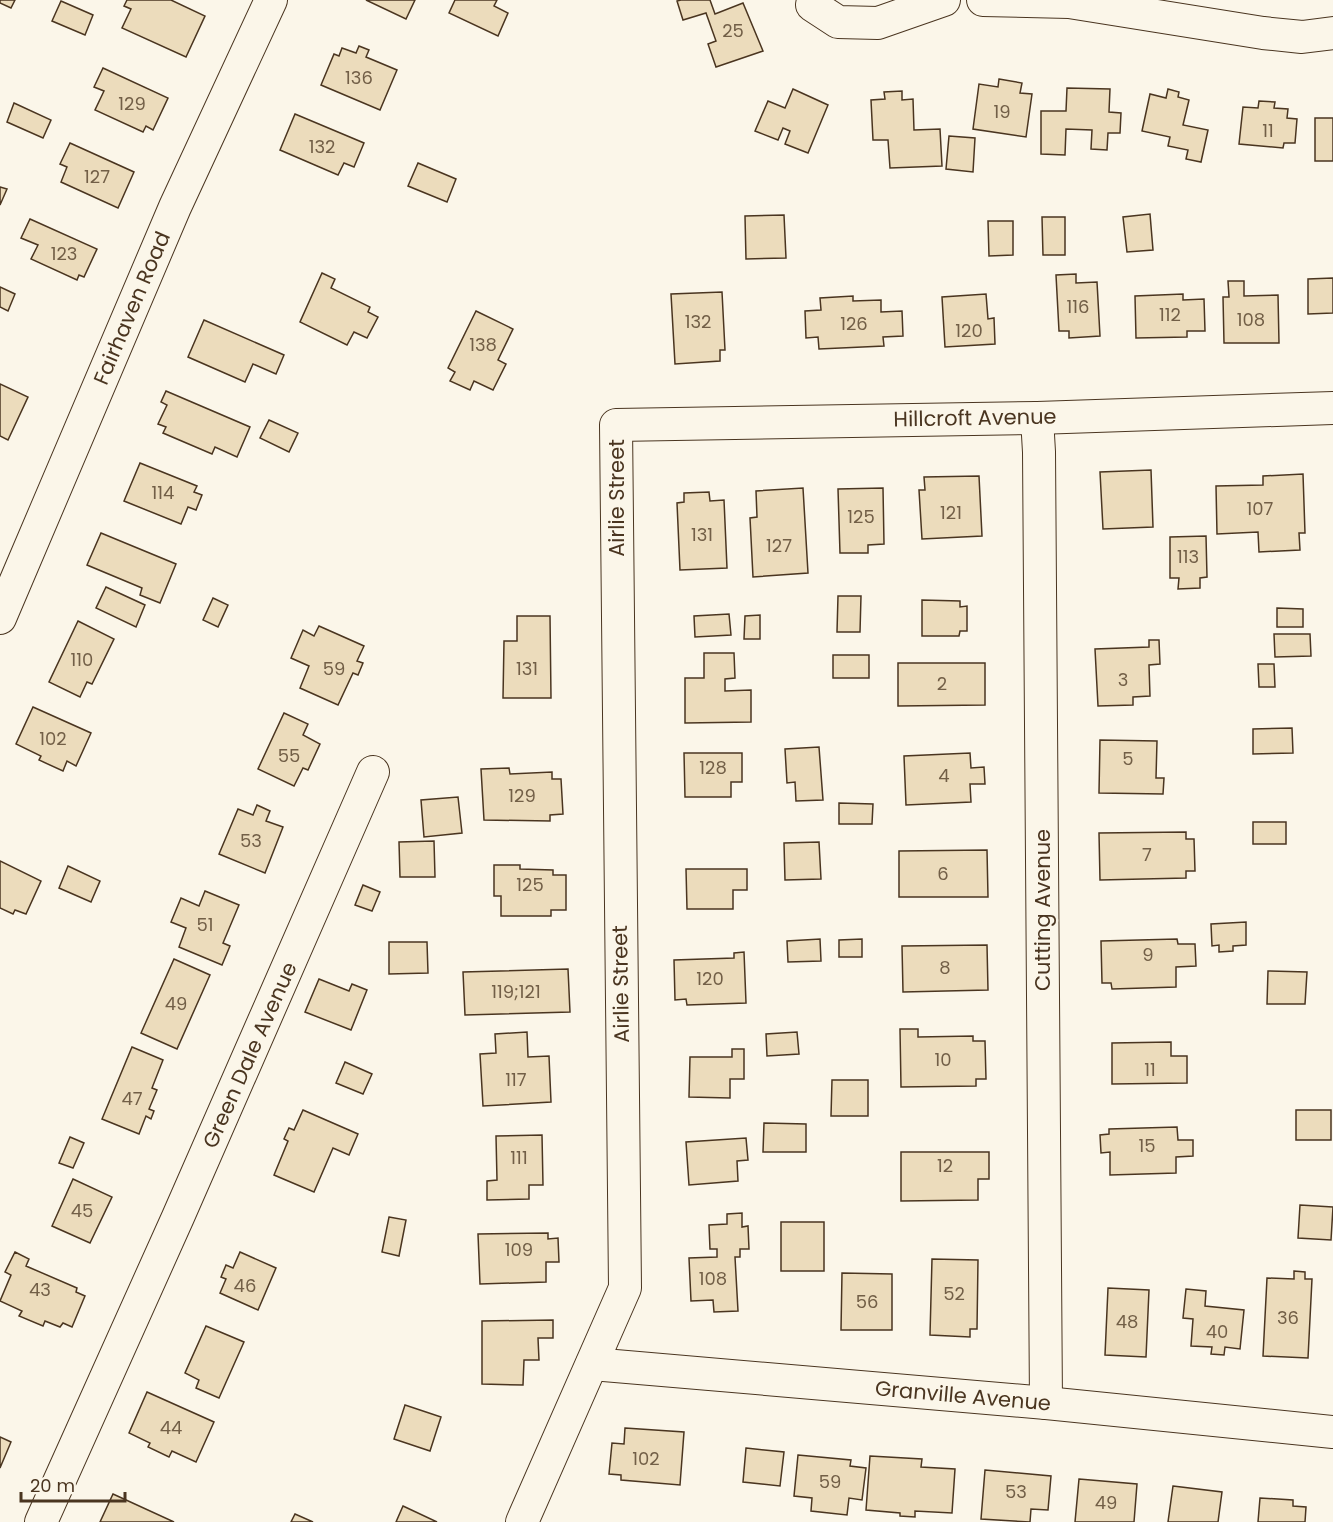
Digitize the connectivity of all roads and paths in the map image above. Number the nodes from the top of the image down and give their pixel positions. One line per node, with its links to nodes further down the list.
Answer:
1 (271, 0): 9 (street, Fairhaven Road)
2 (813, 0): 3 (street)
3 (944, 0)
4 (983, 0): 5 (street)
5 (1333, 33)
6 (1333, 408): 7 (street, Hillcroft Avenue)
7 (1038, 418): 8 (street, Hillcroft Avenue); 12 (street, Cutting Avenue)
8 (616, 425): 11 (street, Airlie Street)
9 (0, 618)
10 (373, 772): 14 (street, Green Dale Avenue)
11 (592, 1364): 12 (street, Granville Avenue); 15 (street, Airlie Street)
12 (1046, 1403): 13 (street, Granville Avenue)
13 (1333, 1432)
14 (41, 1522)
15 (522, 1522)

